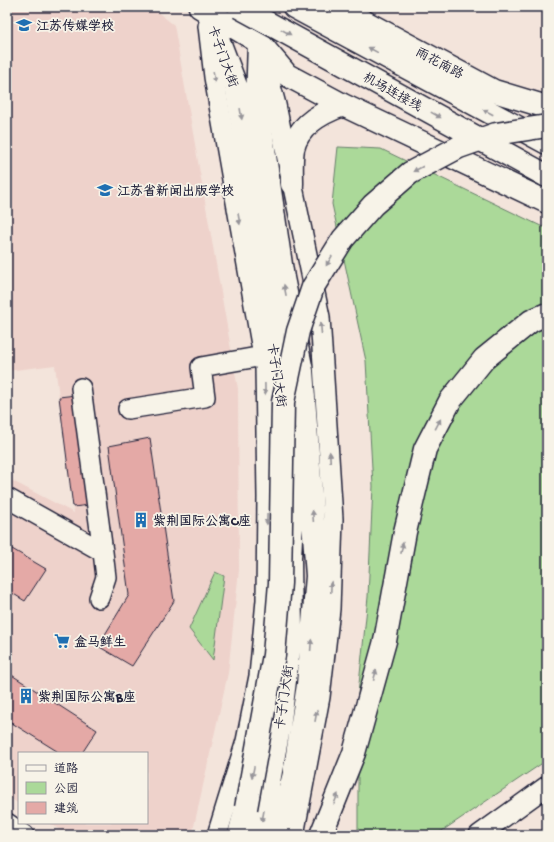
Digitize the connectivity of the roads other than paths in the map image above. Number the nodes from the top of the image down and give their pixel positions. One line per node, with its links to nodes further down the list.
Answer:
1 (239, 7): 11 (main road, 机场连接线, one-way to 11, bridge)
2 (251, 7): 6 (main road)
3 (294, 7): 10 (main road, 机场连接线, one-way to 3)
4 (337, 7): 8 (main road, 雨花南路)
5 (205, 8): 6 (main road); 15 (street, 卡子门大街, one-way to 15); 27 (main road, 卡子门大街, one-way to 27, bridge)
6 (259, 42): 7 (main road); 12 (street); 28 (main road, 卡子门大街, one-way to 6, bridge)
7 (343, 105): 12 (main road); 13 (main road)
8 (547, 107)
9 (547, 126): 26 (main road, one-way to 26, bridge)
10 (547, 143)
11 (547, 176)
12 (292, 184): 22 (street, one-way to 12)
13 (547, 202)
14 (547, 314): 31 (main road, one-way to 14, bridge)
15 (263, 356): 17 (street); 25 (street, 卡子门大街, one-way to 25)
16 (81, 388): 19 (street)
17 (128, 409)
18 (7, 498): 19 (street)
19 (103, 552): 20 (street)
20 (99, 598)
21 (547, 786): 32 (street)
22 (300, 810): 29 (street); 30 (street)
23 (7, 823): 24 (street)
24 (24, 835)
25 (217, 835)
26 (239, 835)
27 (259, 835)
28 (278, 835)
29 (294, 835)
30 (305, 835)
31 (321, 835)
32 (479, 835)

